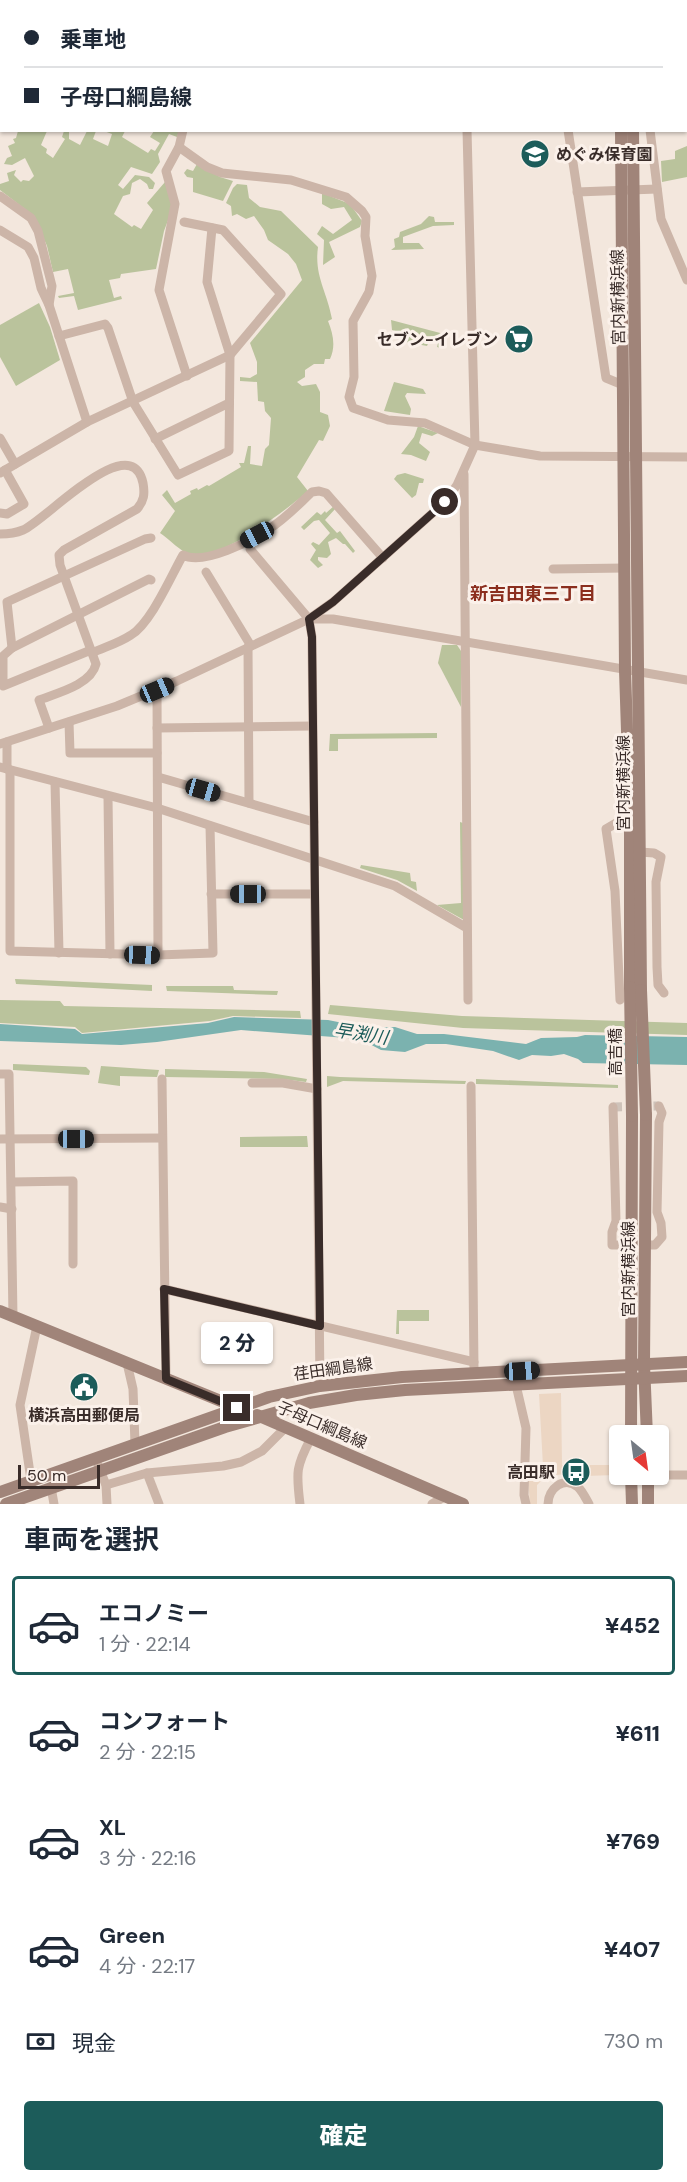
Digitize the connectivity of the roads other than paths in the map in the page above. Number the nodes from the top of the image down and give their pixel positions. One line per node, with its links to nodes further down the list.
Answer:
1 (183, 132): 7 (street)
2 (467, 132): 26 (street)
3 (568, 132): 10 (street)
4 (621, 132): 9 (street, 宮内新横浜線)
5 (633, 132): 9 (street, 宮内新横浜線)
6 (650, 132): 8 (street)
7 (179, 147): 19 (street); 26 (street)
8 (657, 189): 9 (street); 15 (street)
9 (627, 190): 10 (street); 20 (street, 宮内新横浜線); 27 (street, 宮内新横浜線)
10 (578, 192): 20 (street)
11 (0, 196): 16 (street)
12 (184, 222): 13 (street)
13 (212, 228): 18 (street); 18 (street)
14 (0, 230): 16 (street)
15 (687, 280)
16 (49, 305): 17 (street)
17 (59, 336): 21 (street); 23 (street)
18 (230, 356): 19 (street); 22 (street)
19 (187, 376): 21 (street)
20 (623, 385): 27 (street, 宮内新横浜線)
21 (133, 402): 23 (street); 25 (street)
22 (229, 403): 25 (street); 25 (street)
23 (87, 422): 29 (street)
24 (0, 438): 29 (street)
25 (155, 440)
26 (475, 446): 27 (street); 31 (street)
27 (630, 457): 28 (street); 37 (street, 宮内新横浜線); 49 (street, 宮内新横浜線)
28 (687, 457)
29 (15, 464): 30 (street)
30 (2, 471): 32 (street)
31 (464, 472): 36 (street); 44 (street)
32 (0, 513)
33 (0, 534): 40 (street)
34 (151, 538): 40 (street)
35 (250, 549): 43 (street)
36 (383, 558): 43 (street); 47 (street)
37 (625, 568): 38 (street); 48 (street, 宮内新横浜線)
38 (553, 569)
39 (206, 572): 45 (street)
40 (63, 575): 42 (street); 46 (street)
41 (151, 580): 42 (street)
42 (77, 615): 46 (street); 47 (street)
43 (309, 619): 44 (street); 45 (street); 53 (street)
44 (466, 643): 48 (street); 72 (street)
45 (250, 647): 51 (street); 56 (street)
46 (12, 648): 47 (street)
47 (92, 652): 54 (street)
48 (625, 670): 49 (street); 66 (street, 宮内新横浜線)
49 (639, 672): 50 (street); 68 (street, 宮内新横浜線)
50 (687, 680)
51 (157, 690): 52 (street); 55 (street)
52 (69, 722): 54 (street); 58 (street)
53 (312, 726): 56 (street); 65 (street)
54 (49, 728): 57 (street)
55 (157, 728): 56 (street); 58 (street)
56 (250, 728): 63 (street)
57 (3, 743): 59 (street)
58 (158, 753): 60 (street)
59 (6, 769): 61 (street); 73 (street)
60 (158, 777): 63 (street); 64 (street)
61 (55, 782): 62 (street); 73 (street)
62 (108, 797): 64 (street); 74 (street)
63 (249, 803): 65 (street)
64 (157, 808): 67 (street); 75 (street)
65 (314, 822): 69 (street)
66 (630, 822): 76 (street, 宮内新横浜線); 79 (street)
67 (210, 826): 69 (street); 70 (street)
68 (640, 852): 76 (street, 宮内新横浜線); 77 (street)
69 (314, 859): 71 (street); 72 (street)
70 (211, 894): 71 (street); 75 (street)
71 (314, 894): 84 (street)
72 (468, 928): 78 (street)
73 (59, 953): 74 (street)
74 (110, 954): 75 (street)
75 (158, 956)
76 (636, 988): 87 (street, 高吉橋, bridge); 95 (street, 宮内新横浜線, bridge)
77 (659, 989)
78 (468, 1000)
79 (620, 1000)
80 (0, 1074): 90 (street)
81 (162, 1079): 88 (street)
82 (252, 1083): 84 (street)
83 (471, 1086): 106 (street)
84 (317, 1089): 101 (street)
85 (659, 1106): 95 (street)
86 (613, 1107): 94 (street)
87 (632, 1116): 94 (street, 宮内新横浜線)
88 (162, 1138): 90 (street); 97 (street)
89 (0, 1139): 90 (street)
90 (11, 1140): 91 (street)
91 (12, 1182): 93 (street); 96 (street)
92 (0, 1207): 93 (street)
93 (12, 1209): 99 (street)
94 (631, 1245): 105 (street, 宮内新横浜線)
95 (645, 1245): 104 (street, 宮内新横浜線)
96 (73, 1264)
97 (164, 1289): 101 (street); 109 (street)
98 (0, 1311): 99 (street, 子母口綱島線)
99 (13, 1317): 100 (street, 子母口綱島線)
100 (37, 1326): 103 (street, 子母口綱島線); 125 (street)
101 (320, 1326): 106 (street); 112 (street)
102 (687, 1362): 104 (street, 荏田綱島線)
103 (127, 1363): 109 (street, 子母口綱島線); 119 (street)
104 (644, 1364): 105 (street, 荏田綱島線); 108 (street, 宮内新横浜線)
105 (630, 1365): 106 (street, 荏田綱島線); 110 (street, 宮内新横浜線)
106 (474, 1368): 112 (street, 荏田綱島線)
107 (687, 1376): 108 (street, 荏田綱島線)
108 (645, 1378): 110 (street, 荏田綱島線); 116 (street, 宮内新横浜線)
109 (166, 1379): 113 (street, 子母口綱島線)
110 (631, 1380): 111 (street, 荏田綱島線); 115 (street, 宮内新横浜線)
111 (516, 1385): 114 (street, 荏田綱島線); 139 (street)
112 (320, 1386): 113 (street, 荏田綱島線)
113 (237, 1408): 114 (street, 子母口綱島線); 119 (street, 荏田綱島線)
114 (259, 1416): 117 (street, 子母口綱島線); 121 (street, 荏田綱島線)
115 (631, 1425)
116 (647, 1425)
117 (285, 1428): 118 (street, 子母口綱島線); 122 (street)
118 (311, 1438): 131 (street, 子母口綱島線); 136 (street)
119 (135, 1444): 120 (street, 荏田綱島線)
120 (95, 1457): 121 (street); 125 (street, 荏田綱島線)
121 (100, 1471): 126 (street); 129 (street, 荏田綱島線)
122 (147, 1473): 126 (street); 135 (street)
123 (669, 1475): 124 (street)
124 (687, 1475)
125 (31, 1480): 130 (street, 荏田綱島線)
126 (105, 1485): 134 (street)
127 (631, 1485): 142 (street)
128 (648, 1485): 143 (street)
129 (51, 1487): 132 (street, 荏田綱島線); 133 (street)
130 (0, 1492)
131 (446, 1496): 137 (street); 138 (street, 子母口綱島線)
132 (6, 1504)
133 (54, 1504)
134 (107, 1504)
135 (159, 1504)
136 (300, 1504)
137 (432, 1504)
138 (463, 1504)
139 (526, 1504)
140 (548, 1504): 141 (street)
141 (589, 1504)
142 (632, 1504)
143 (648, 1504)

